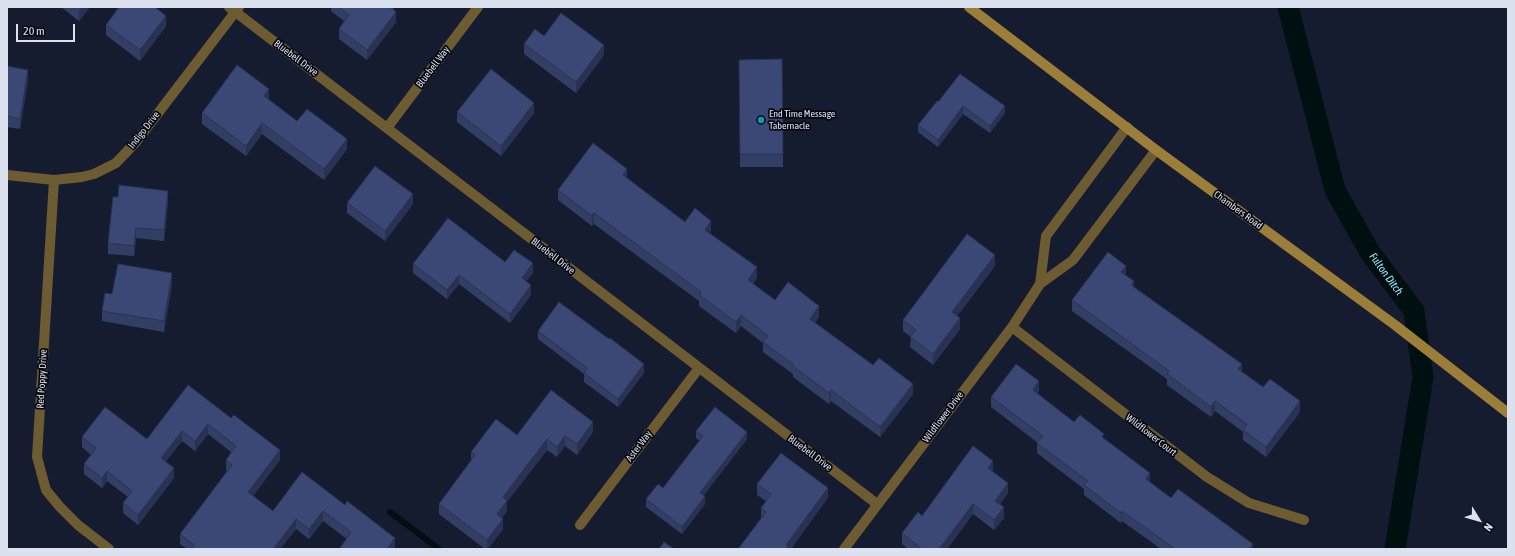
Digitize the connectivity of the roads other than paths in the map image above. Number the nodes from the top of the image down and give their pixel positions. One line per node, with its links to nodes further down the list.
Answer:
1 (478, 7): 4 (street, Bluebell Way)
2 (969, 7): 5 (street, Chambers Road)
3 (235, 9): 4 (street, Bluebell Drive); 8 (street, Indigo Drive)
4 (387, 128): 11 (street, Bluebell Drive)
5 (1127, 128): 6 (street, Chambers Road); 9 (street, Wildflower Drive)
6 (1156, 150): 9 (street, Wildflower Drive); 12 (street, Chambers Road)
7 (7, 175): 8 (street, Indigo Drive)
8 (54, 180): 16 (street, Red Poppy Drive)
9 (1040, 284): 10 (street, Wildflower Drive)
10 (1012, 327): 13 (street, Wildflower Drive); 14 (street, Wildflower Court)
11 (699, 368): 13 (street, Bluebell Drive); 15 (street, Aster Way)
12 (1508, 412)
13 (877, 504): 17 (street, Wildflower Drive)
14 (1304, 520)
15 (580, 525)
16 (110, 549)
17 (844, 549)

